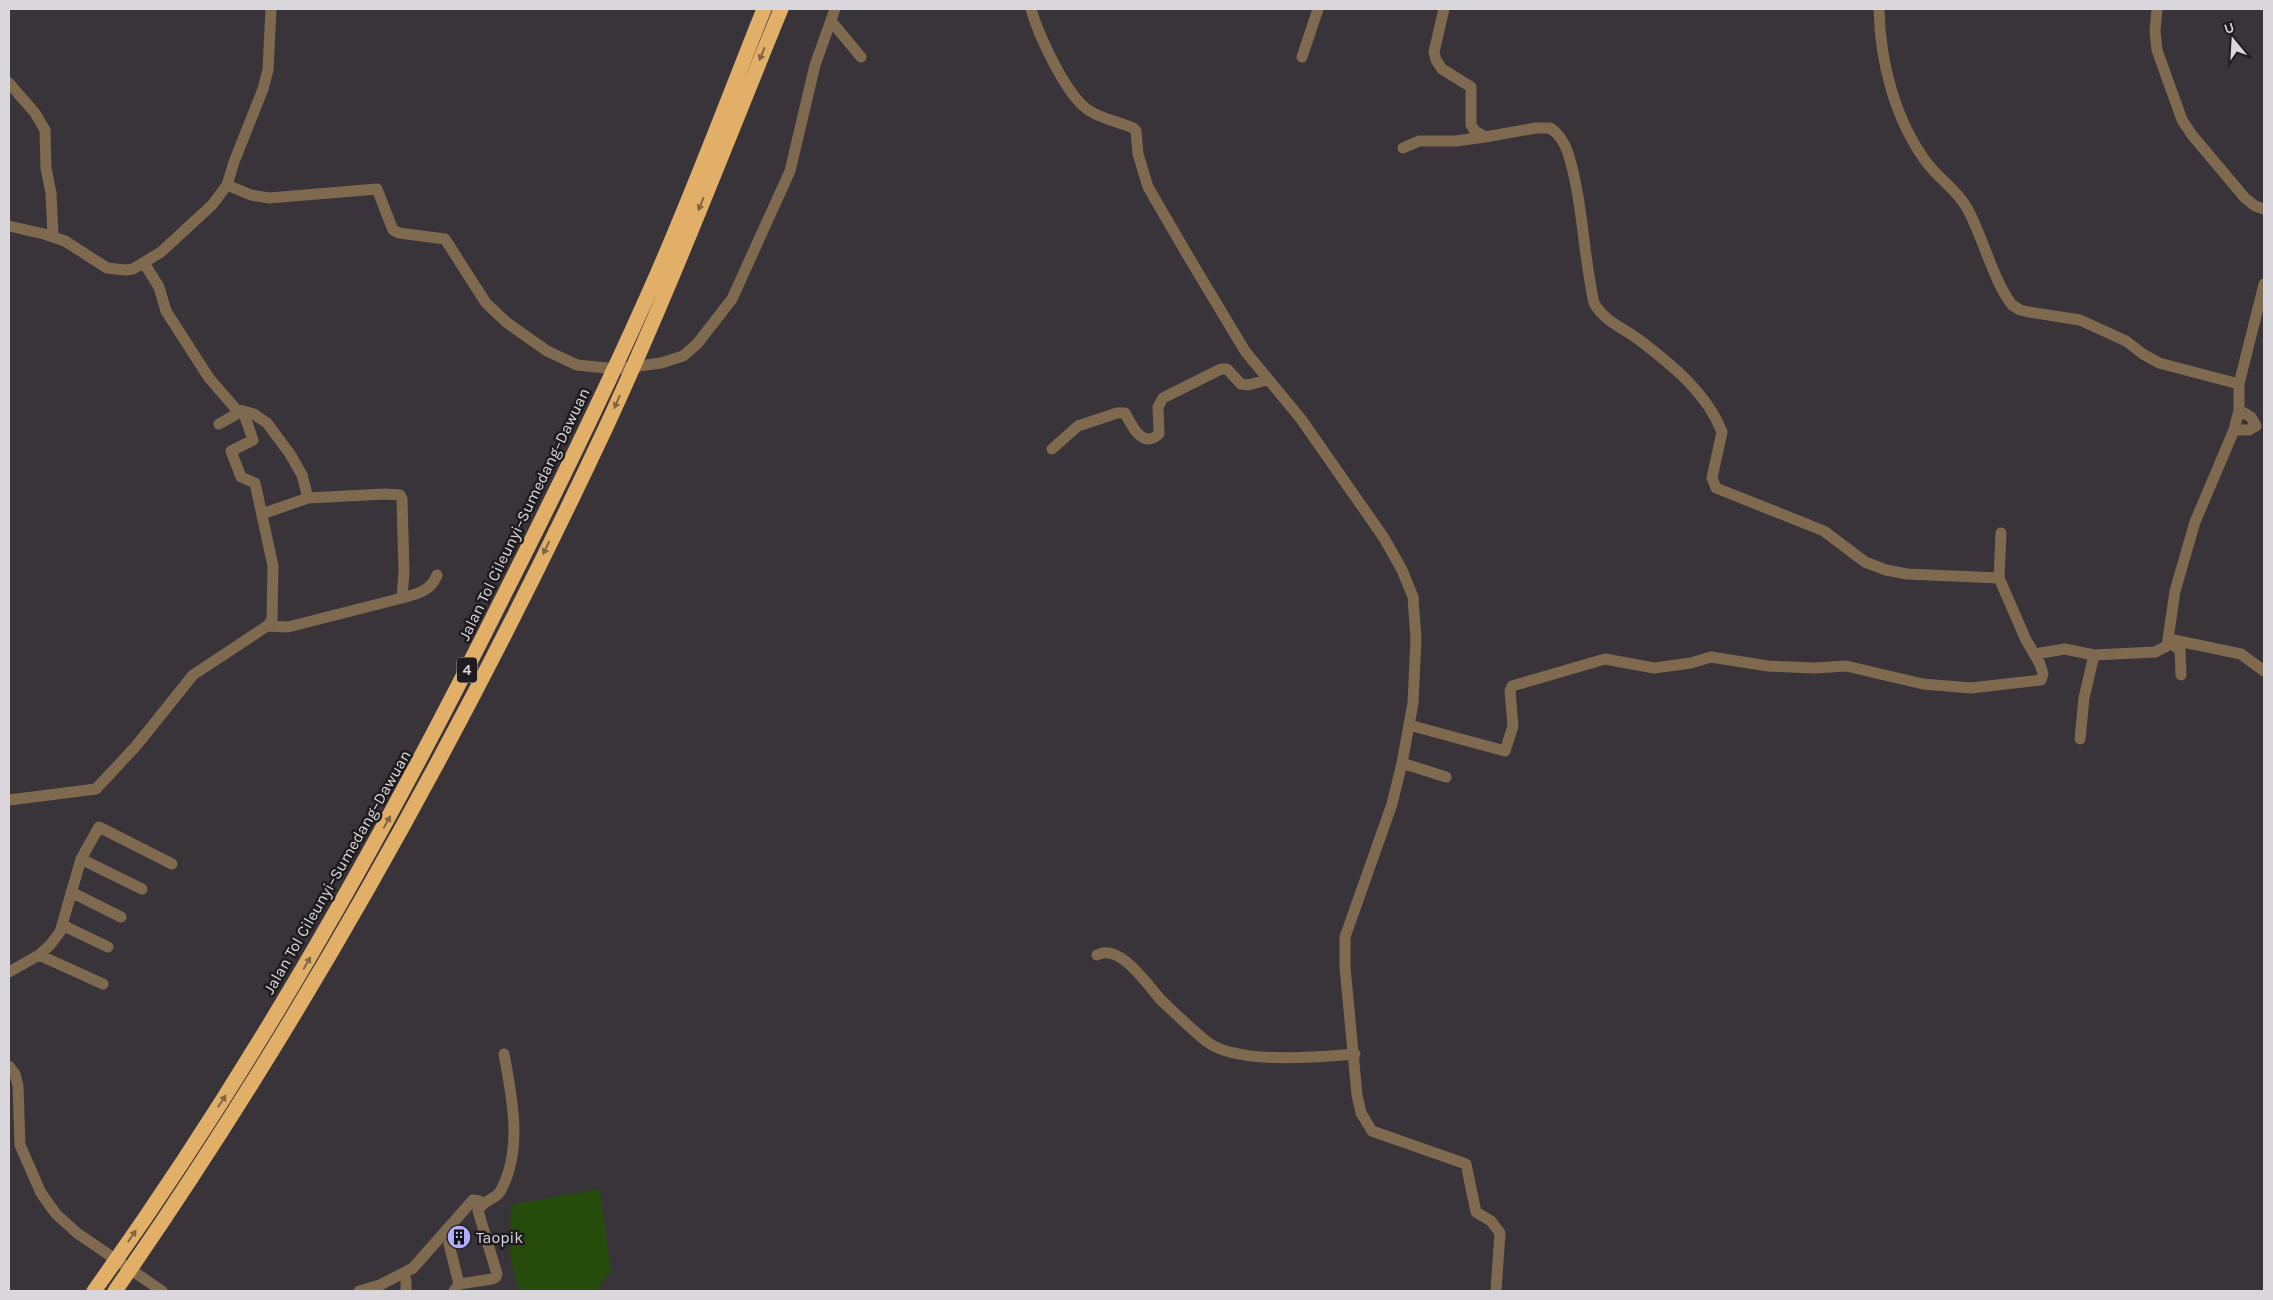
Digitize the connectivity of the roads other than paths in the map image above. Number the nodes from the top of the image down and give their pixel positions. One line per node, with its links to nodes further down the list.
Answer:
1 (271, 9): 16 (street)
2 (764, 9): 65 (highway, Jalan Tol Cileunyi–Sumedang–Dawuan / 4, one-way to 2)
3 (781, 9): 66 (highway, Jalan Tol Cileunyi–Sumedang–Dawuan / 4, one-way to 66)
4 (835, 9): 10 (street)
5 (1031, 9): 22 (street)
6 (1318, 9): 12 (street)
7 (1444, 9): 14 (street)
8 (1879, 9): 23 (street)
9 (2157, 9): 17 (street)
10 (831, 21): 11 (street); 16 (street)
11 (861, 57)
12 (1302, 57)
13 (9, 83): 19 (street)
14 (1485, 137): 15 (street); 34 (street)
15 (1403, 148)
16 (227, 185): 20 (street)
17 (2264, 209)
18 (9, 226): 19 (street)
19 (53, 236): 20 (street)
20 (144, 263): 25 (street)
21 (2264, 284): 23 (street)
22 (1267, 380): 29 (street); 42 (street)
23 (2239, 384): 24 (street)
24 (2239, 410): 27 (street); 28 (street)
25 (242, 411): 26 (street); 30 (street); 31 (street)
26 (219, 424)
27 (2260, 427): 28 (street)
28 (2234, 430): 37 (street)
29 (1052, 449)
30 (308, 498): 31 (street); 35 (street)
31 (262, 514): 36 (street)
32 (2001, 533): 34 (street)
33 (438, 575): 35 (street)
34 (1999, 578): 38 (street)
35 (402, 598): 36 (street)
36 (267, 626): 46 (street)
37 (2168, 641): 39 (street); 40 (street); 41 (street)
38 (2035, 654): 39 (street); 42 (street)
39 (2094, 655): 43 (street)
40 (2264, 671)
41 (2181, 675)
42 (1409, 725): 44 (street)
43 (2080, 739)
44 (1402, 764): 45 (street); 59 (street)
45 (1446, 777)
46 (9, 800)
47 (81, 859): 48 (street); 49 (street); 50 (street)
48 (172, 864)
49 (142, 889)
50 (71, 892): 51 (street); 52 (street)
51 (121, 917)
52 (62, 925): 53 (street); 54 (street)
53 (108, 947)
54 (39, 955): 56 (street); 57 (street)
55 (1097, 955): 59 (street)
56 (9, 972)
57 (103, 984)
58 (504, 1054): 61 (street)
59 (1355, 1054): 69 (street)
60 (9, 1066): 67 (street)
61 (480, 1206): 63 (street); 68 (street)
62 (449, 1244): 64 (street)
63 (477, 1286): 64 (street)
64 (456, 1288)
65 (94, 1291)
66 (115, 1291)
67 (162, 1291)
68 (360, 1291)
69 (1496, 1291)

